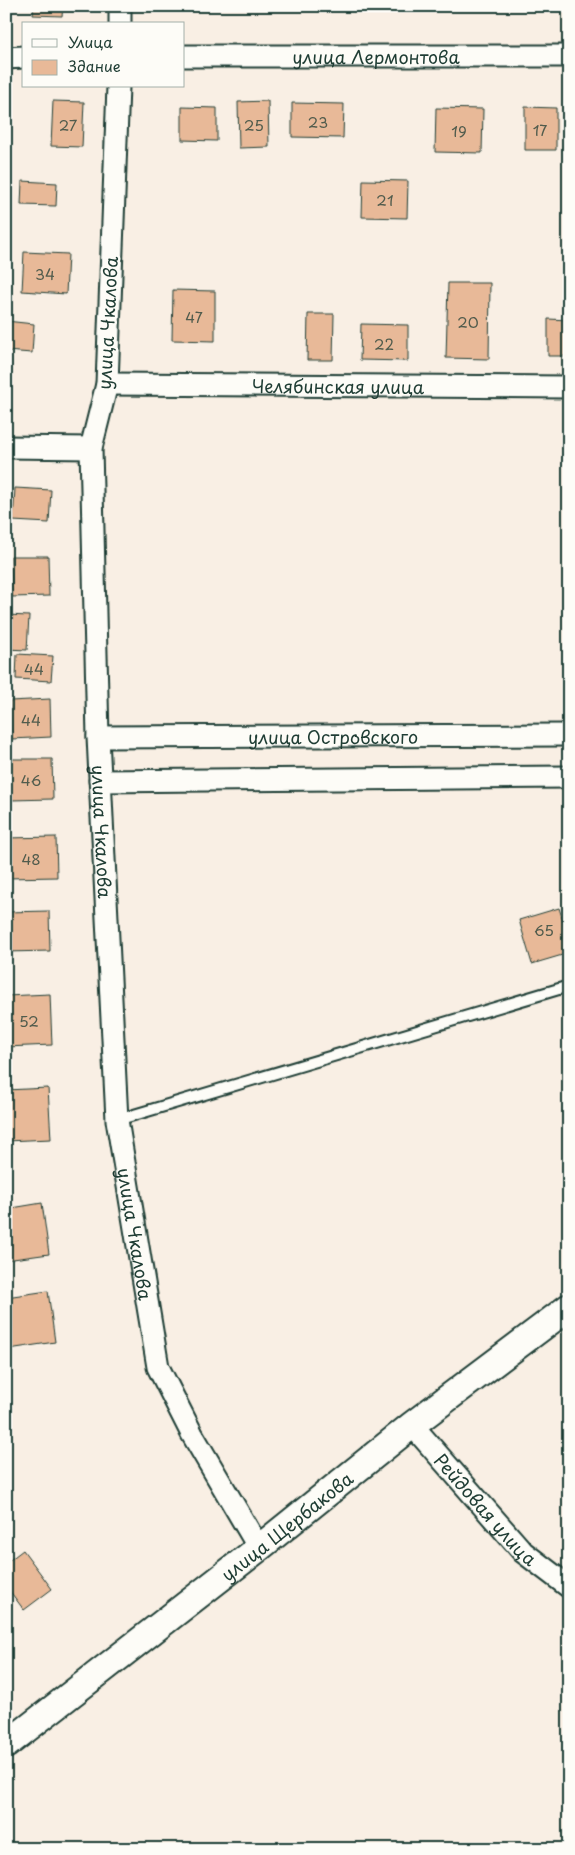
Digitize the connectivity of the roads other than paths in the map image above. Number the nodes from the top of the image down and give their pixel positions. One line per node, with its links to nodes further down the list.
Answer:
1 (120, 6): 2 (street)
2 (120, 22)
3 (185, 56): 4 (street, улица Лермонтова)
4 (569, 56)
5 (22, 57): 6 (street)
6 (6, 58)
7 (118, 88): 8 (street, улица Чкалова)
8 (107, 384): 9 (street, Челябинская улица); 11 (street, улица Чкалова)
9 (569, 387)
10 (6, 447): 11 (street)
11 (91, 448): 13 (street, улица Чкалова)
12 (569, 735): 13 (street, улица Островского)
13 (98, 737): 15 (street, улица Чкалова)
14 (569, 777): 15 (street)
15 (100, 781): 17 (street, улица Чкалова)
16 (569, 986): 17 (lane)
17 (117, 1120): 20 (street, улица Чкалова)
18 (569, 1307): 19 (street, улица Щербакова)
19 (412, 1425): 20 (street, улица Щербакова); 21 (street, Рейдовая улица)
20 (259, 1548): 22 (street, улица Щербакова)
21 (569, 1586)
22 (6, 1745)

